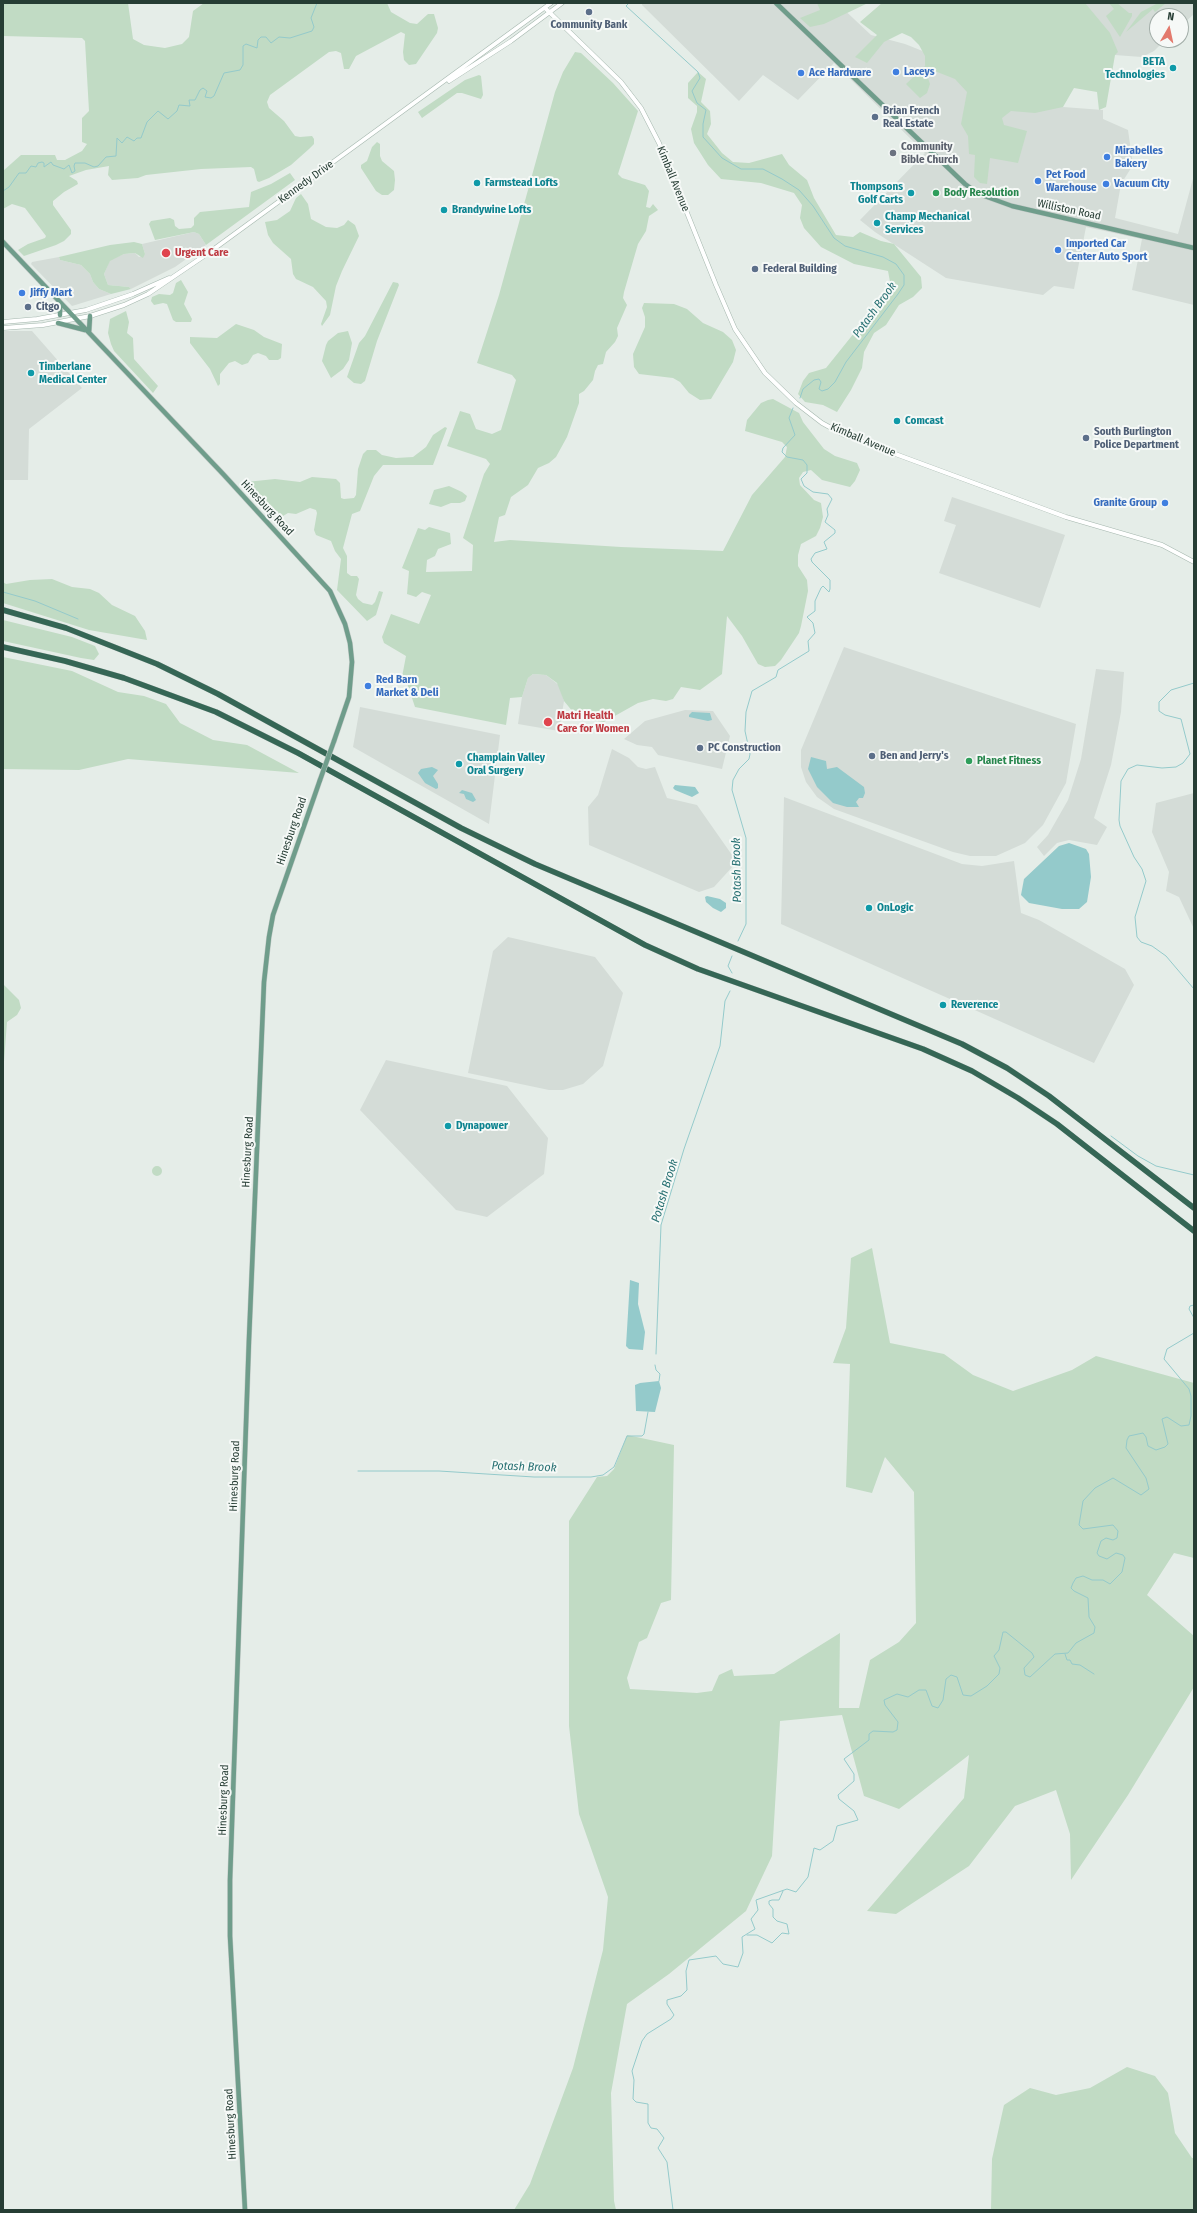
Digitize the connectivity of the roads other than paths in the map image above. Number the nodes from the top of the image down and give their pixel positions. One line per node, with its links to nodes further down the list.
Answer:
1 (551, 3): 4 (main road, Kennedy Drive)
2 (562, 3): 5 (main road, Kennedy Drive)
3 (776, 3): 8 (main road, Williston Road)
4 (545, 8): 5 (main road, Kimball Avenue); 6 (main road, Kennedy Drive)
5 (549, 13): 6 (main road, Kennedy Drive); 19 (main road, Kimball Avenue)
6 (432, 91): 9 (main road, Kennedy Drive)
7 (3, 242): 10 (main road, Hinesburg Road)
8 (1194, 248)
9 (180, 273): 11 (main road, Kennedy Drive); 13 (main road, Kennedy Drive)
10 (60, 303): 11 (main road, Hinesburg Road); 12 (main road)
11 (70, 313): 12 (main road, Kennedy Drive); 14 (main road, Hinesburg Road)
12 (60, 315): 15 (main road, Kennedy Drive)
13 (90, 316): 14 (main road, Kennedy Drive); 18 (main road)
14 (76, 319): 16 (main road, Kennedy Drive); 18 (main road, Hinesburg Road)
15 (3, 322)
16 (58, 323): 17 (main road, Kennedy Drive); 18 (main road)
17 (3, 328)
18 (88, 331): 24 (main road, Hinesburg Road, bridge)
19 (1194, 562)
20 (3, 610): 22 (highway)
21 (3, 647): 23 (highway)
22 (1194, 1208)
23 (1194, 1231)
24 (245, 2210)

